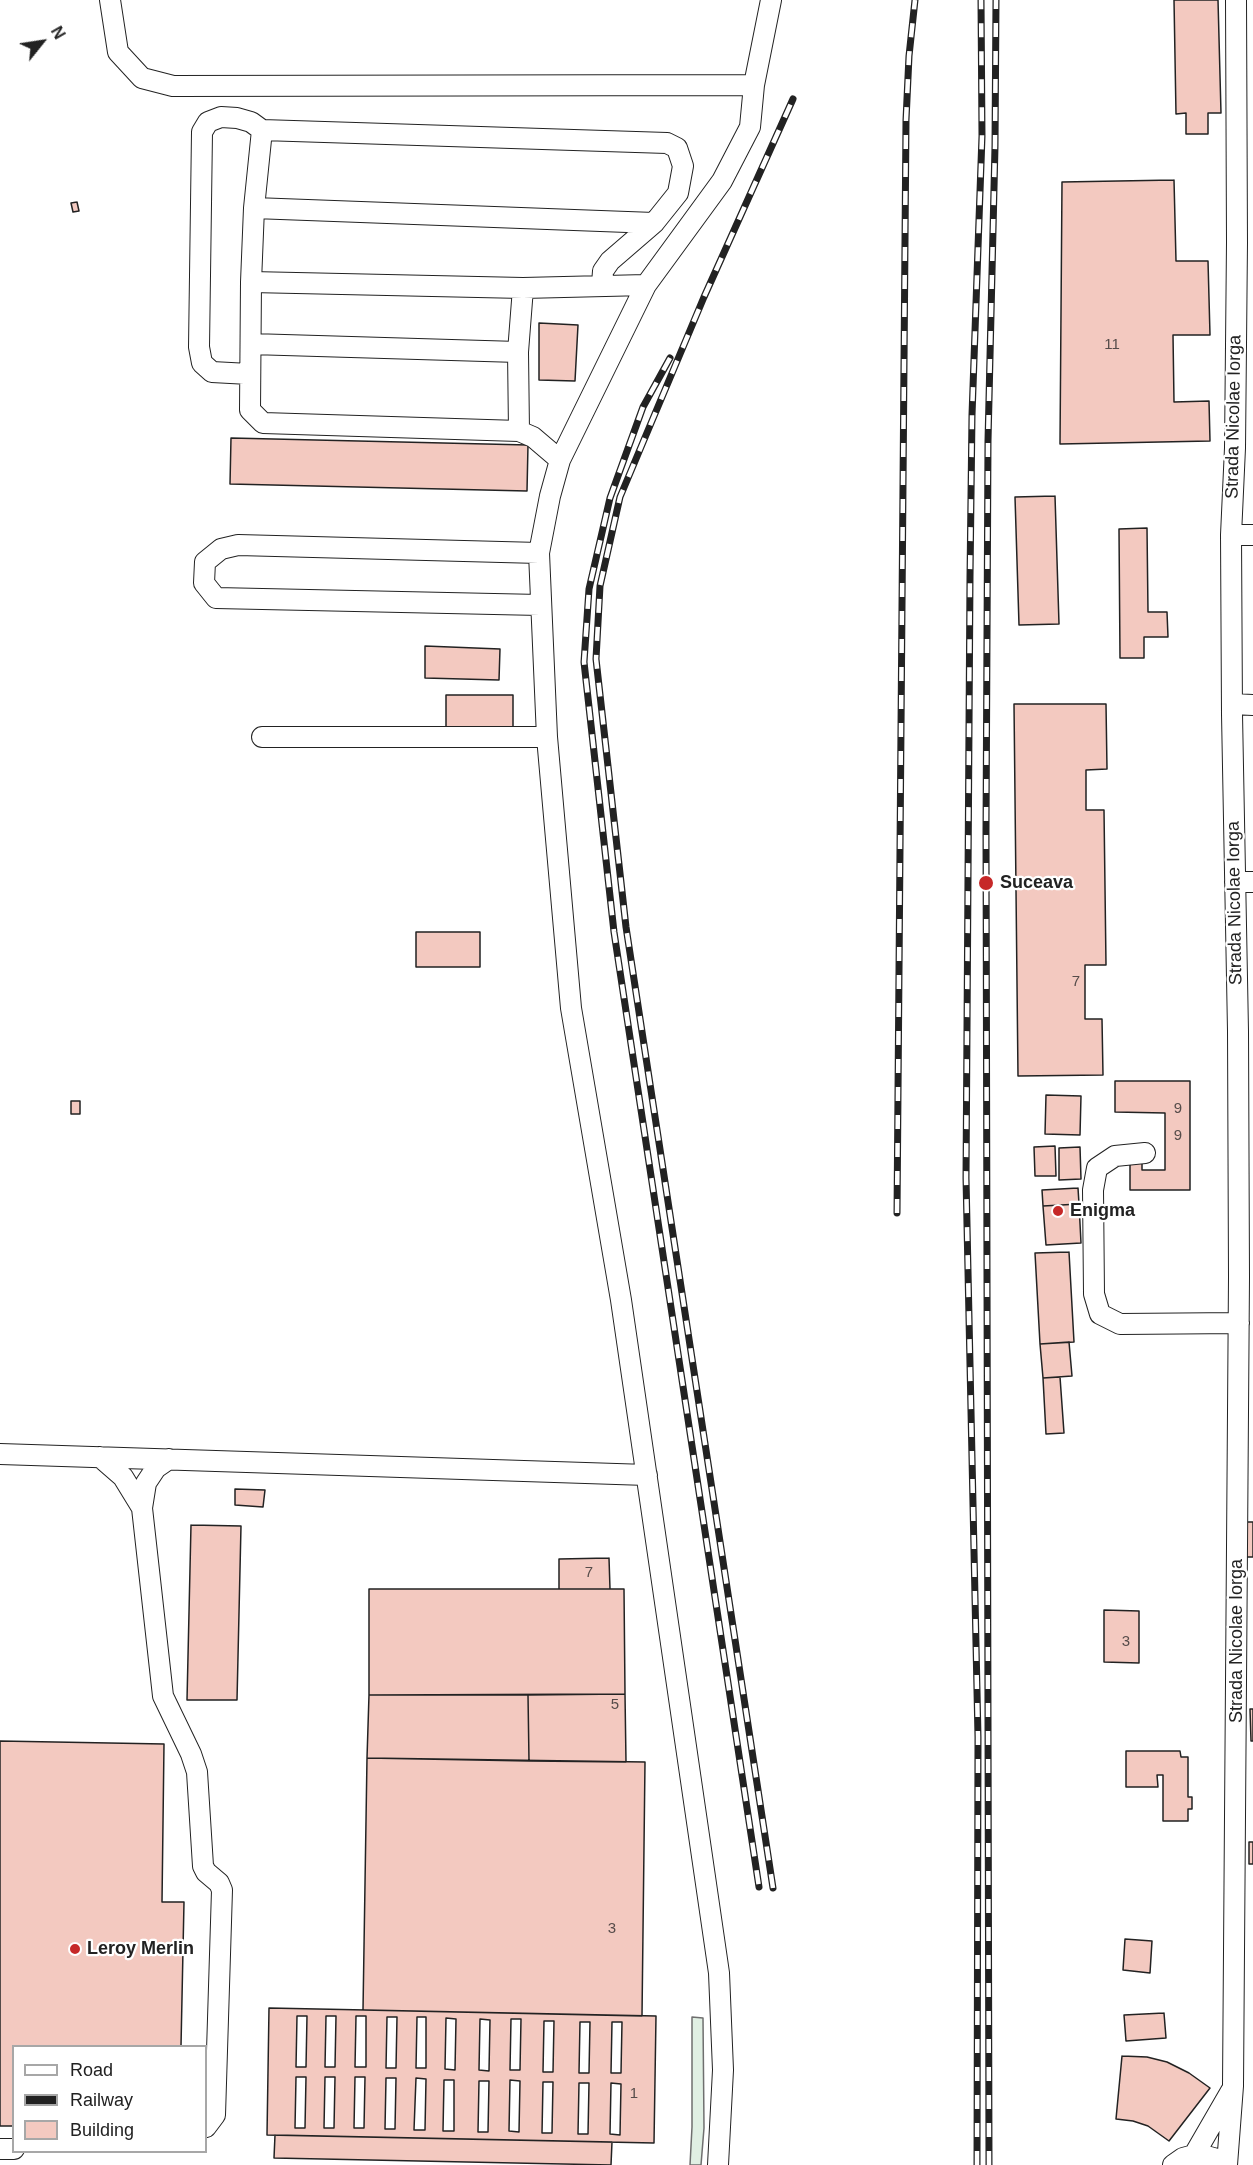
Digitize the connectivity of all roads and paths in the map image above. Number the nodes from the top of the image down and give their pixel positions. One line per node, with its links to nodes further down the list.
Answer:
1 (110, 0): 4 (street)
2 (771, 0): 4 (street)
3 (1236, 0): 17 (street, Strada Nicolae Iorga)
4 (754, 85): 10 (street)
5 (262, 130): 6 (street); 7 (street); 14 (street)
6 (254, 208): 7 (street); 8 (street)
7 (654, 223): 9 (street)
8 (250, 282): 11 (street); 12 (street)
9 (602, 284): 10 (street); 11 (street)
10 (646, 285): 16 (street)
11 (523, 288): 13 (street)
12 (251, 344): 13 (street); 14 (street)
13 (518, 352): 15 (street)
14 (249, 374): 15 (street)
15 (519, 431): 16 (street)
16 (560, 460): 19 (street)
17 (1231, 535): 18 (street); 21 (street, Strada Nicolae Iorga)
18 (1253, 535)
19 (539, 553): 20 (street); 20 (street)
20 (540, 605): 24 (street)
21 (1232, 705): 22 (street); 25 (street, Strada Nicolae Iorga)
22 (1253, 705)
23 (262, 737): 24 (street)
24 (547, 737): 32 (street)
25 (1244, 882): 27 (street, Strada Nicolae Iorga)
26 (1145, 1153): 28 (street)
27 (1246, 1279): 28 (street, Strada Nicolae Iorga)
28 (1239, 1323): 34 (street, Strada Nicolae Iorga)
29 (0, 1454): 30 (street)
30 (100, 1457): 31 (street); 33 (street)
31 (169, 1459): 32 (street); 33 (street)
32 (646, 1475): 37 (street)
33 (142, 1508): 35 (street)
34 (1233, 2086): 36 (street); 39 (street, Strada Nicolae Iorga)
35 (207, 2126)
36 (1194, 2156): 38 (street); 39 (street, Strada Nicolae Iorga)
37 (718, 2165)
38 (1173, 2165)
39 (1227, 2165)

